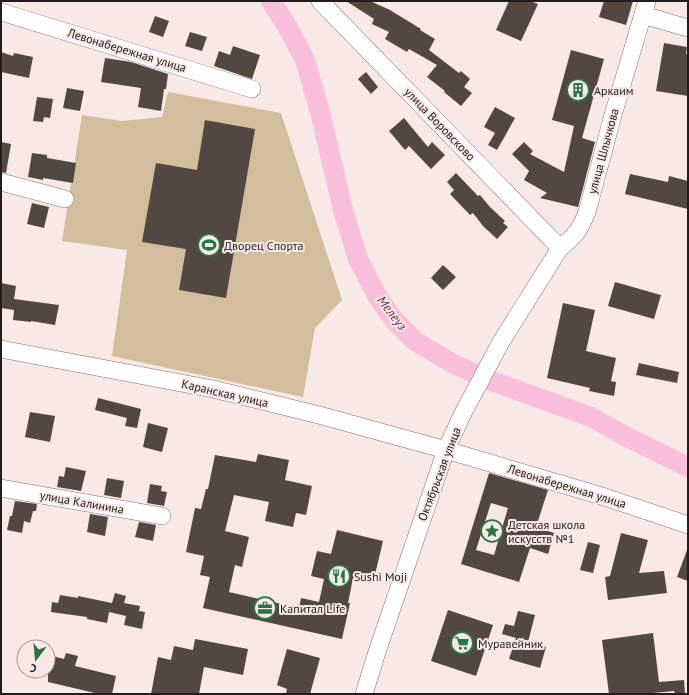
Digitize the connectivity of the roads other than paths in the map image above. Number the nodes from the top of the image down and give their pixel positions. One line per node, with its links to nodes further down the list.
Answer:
1 (320, 1): 8 (street, улица Воровсково)
2 (645, 8): 4 (street); 8 (street, улица Шлычкова)
3 (1, 12): 5 (street, Левонабережная улица)
4 (688, 28)
5 (252, 89)
6 (1, 182): 7 (street)
7 (65, 199)
8 (560, 248): 10 (street, Октябрьская улица)
9 (1, 349): 10 (street, Каранская улица)
10 (446, 450): 13 (street, Левонабережная улица); 14 (street, Октябрьская улица)
11 (1, 488): 12 (street, улица Калинина)
12 (162, 516)
13 (688, 525)
14 (364, 694)

